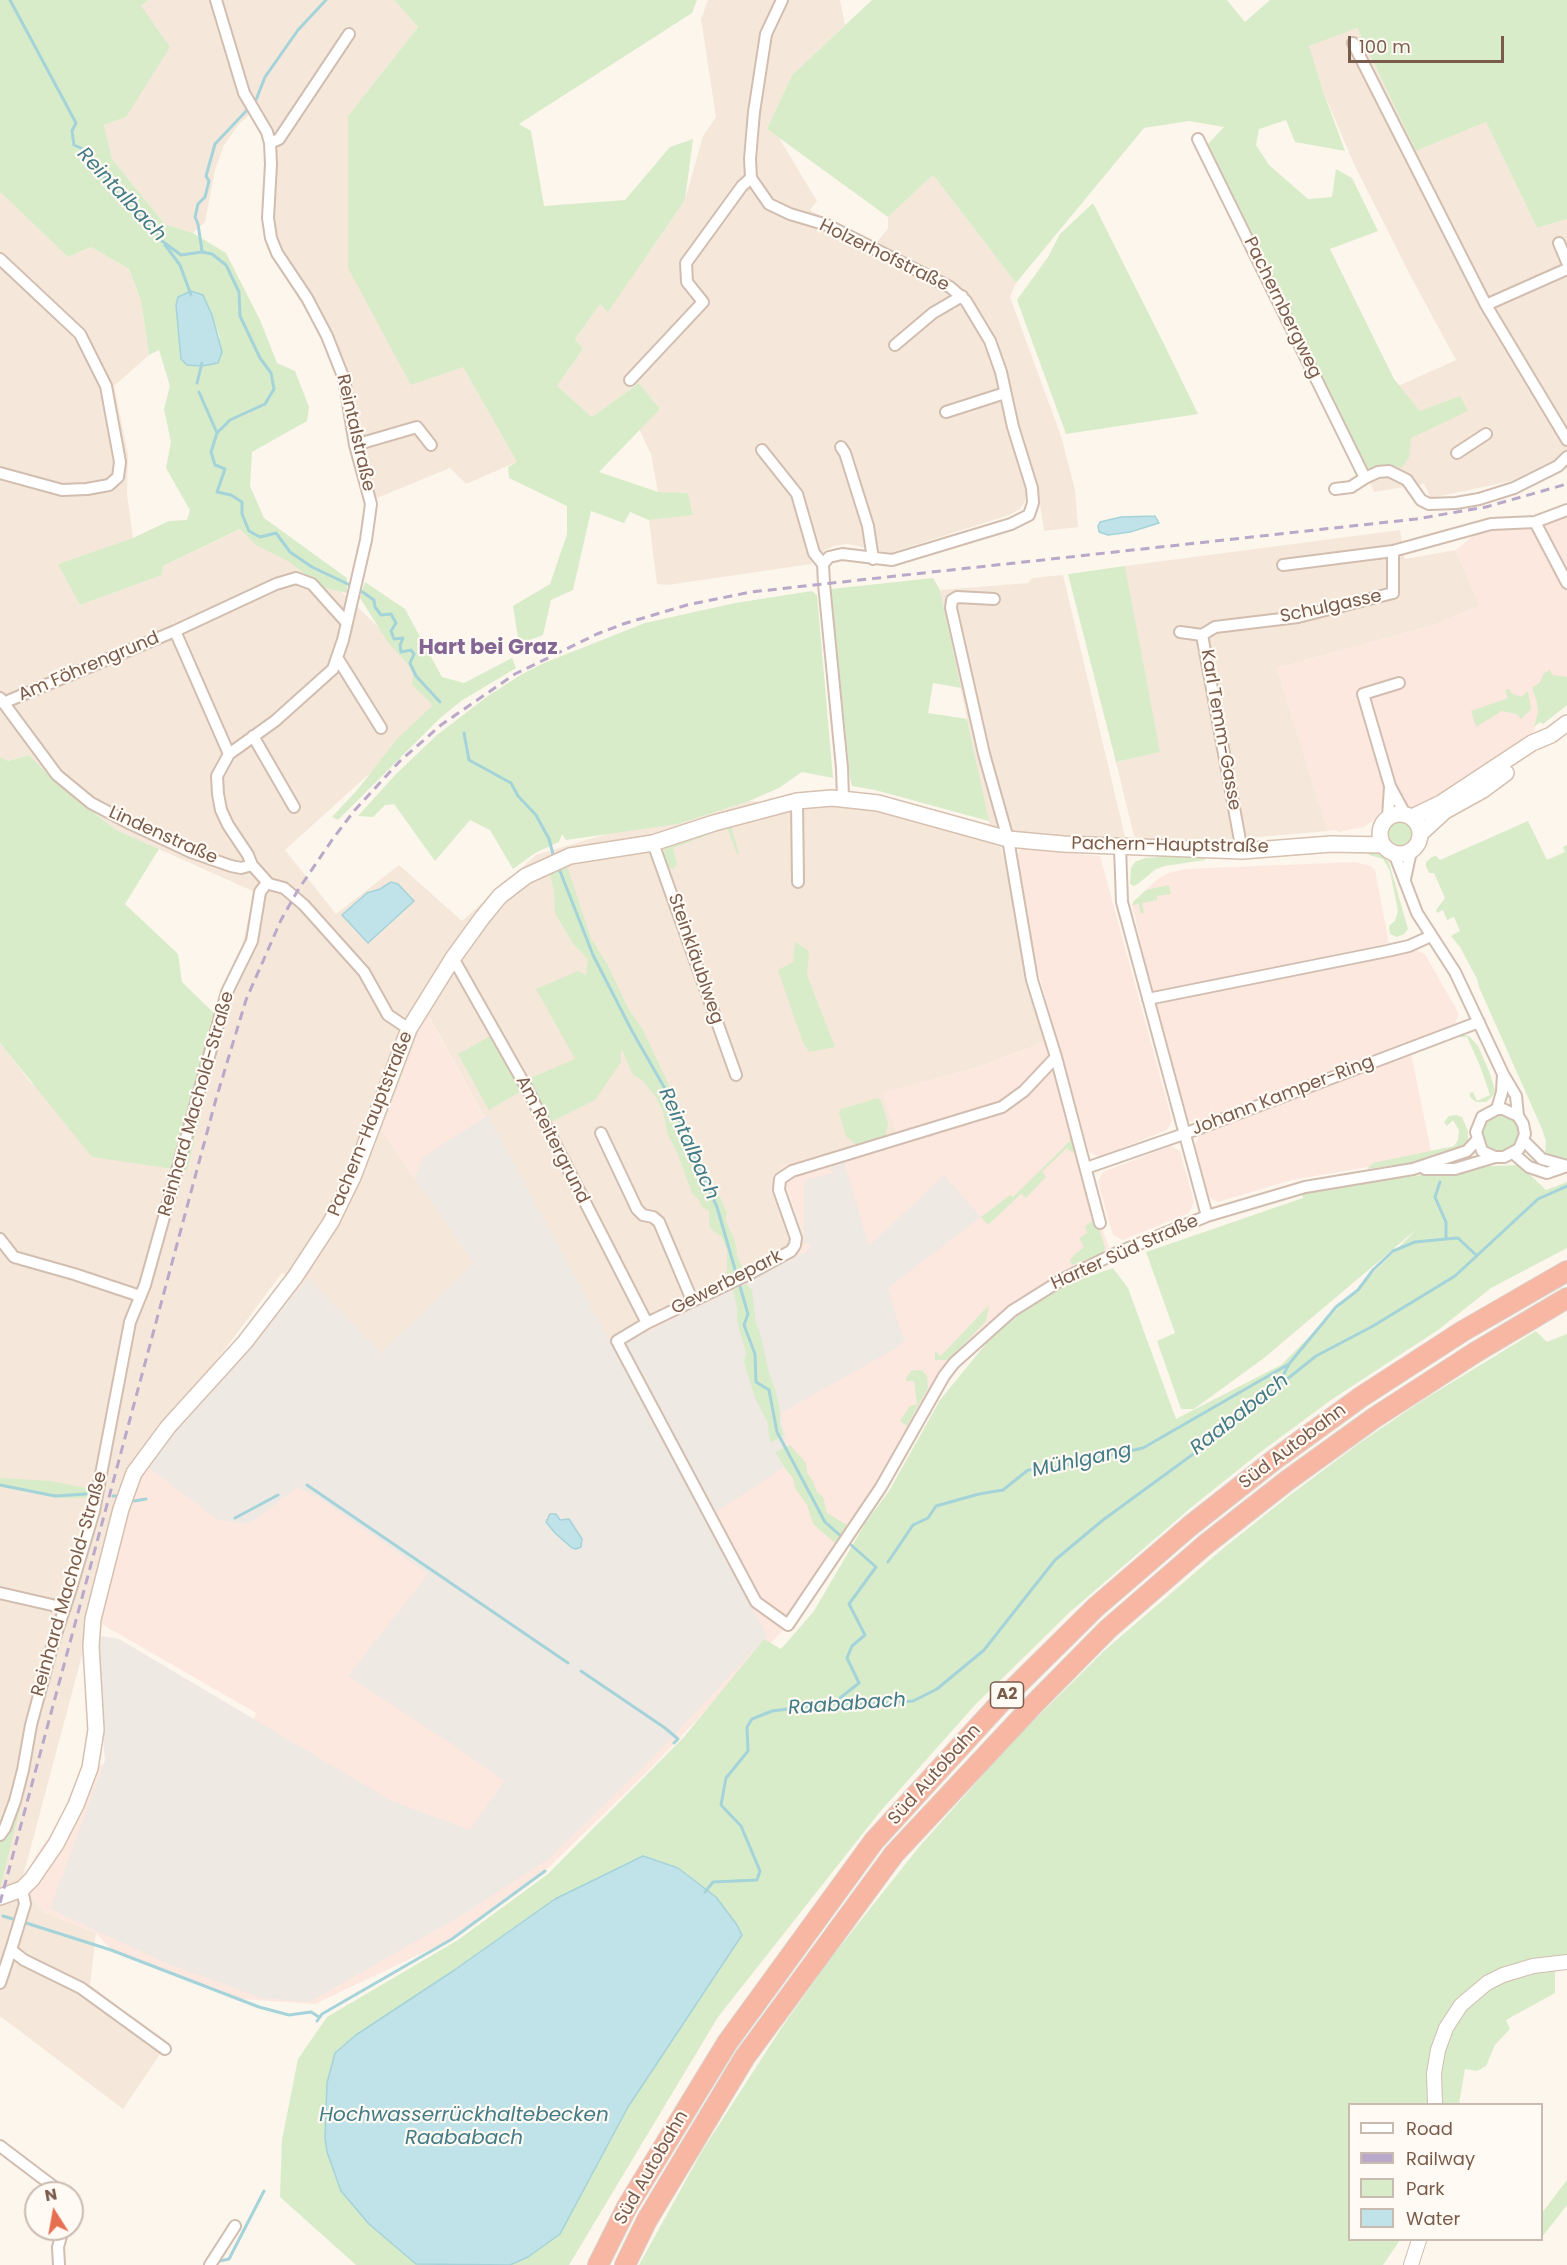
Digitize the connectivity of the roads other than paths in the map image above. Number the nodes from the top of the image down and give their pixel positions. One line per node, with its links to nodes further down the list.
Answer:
1 (216, 0): 6 (street, Reintalstraße)
2 (782, 0): 7 (street)
3 (349, 34): 6 (street)
4 (1353, 43): 13 (street)
5 (1198, 139): 27 (street, Pachernbergweg)
6 (270, 143): 20 (street, Reintalstraße)
7 (751, 178): 12 (street, Holzerhofstraße); 15 (street)
8 (1558, 243): 10 (street)
9 (0, 259): 26 (street)
10 (1567, 262)
11 (1567, 269): 13 (street)
12 (962, 296): 14 (street); 16 (street, Holzerhofstraße)
13 (1486, 305): 19 (street)
14 (895, 345)
15 (630, 381)
16 (1005, 393): 17 (street); 32 (street, Holzerhofstraße)
17 (946, 412)
18 (1486, 434): 24 (street)
19 (1567, 440)
20 (355, 444): 21 (street); 38 (street, Reintalstraße)
21 (431, 444)
22 (841, 447): 32 (street)
23 (762, 450): 33 (street)
24 (1457, 453)
25 (1567, 457): 27 (street)
26 (0, 473)
27 (1365, 478): 28 (street)
28 (1335, 489)
29 (1567, 510): 30 (street)
30 (1535, 522): 31 (street); 35 (street)
31 (1393, 551): 34 (street); 37 (street, Schulgasse)
32 (873, 559): 33 (street, Holzerhofstraße)
33 (824, 564): 51 (street)
34 (1283, 566)
35 (1567, 583)
36 (994, 599): 57 (street)
37 (1263, 621): 41 (street, Karl Temm-Gasse)
38 (346, 622): 39 (street, Am Föhrengrund); 42 (street, Reintalstraße)
39 (175, 631): 44 (street, Am Föhrengrund); 49 (street, Am Föhrengrund)
40 (1180, 632): 41 (street)
41 (1202, 635): 62 (street, Karl Temm-Gasse)
42 (338, 659): 46 (street); 48 (street, Reintalstraße)
43 (1399, 683): 50 (street)
44 (2, 700): 64 (street, Lindenstraße)
45 (1567, 723): 47 (main road, Pachern-Hauptstraße)
46 (381, 728)
47 (1551, 735): 54 (main road, Pachern-Hauptstraße); 56 (main road, Pachern-Hauptstraße)
48 (253, 736): 49 (street, Reintalstraße); 53 (street)
49 (229, 754): 64 (street, Reintalstraße)
50 (1390, 786): 54 (street); 55 (street)
51 (843, 798): 52 (main road, Pachern-Hauptstraße); 57 (main road, Pachern-Hauptstraße)
52 (797, 801): 58 (main road, Pachern-Hauptstraße); 66 (street)
53 (294, 807)
54 (1408, 815): 55 (main road, Pachern-Hauptstraße); 56 (main road)
55 (1385, 823): 59 (main road, Pachern-Hauptstraße); 61 (main road)
56 (1421, 833): 63 (main road, Pachern-Hauptstraße)
57 (1008, 839): 60 (main road, Pachern-Hauptstraße); 73 (street)
58 (653, 843): 69 (main road, Pachern-Hauptstraße); 75 (street, Steinkläublweg)
59 (1331, 844): 61 (main road, Pachern-Hauptstraße); 62 (main road, Pachern-Hauptstraße)
60 (1120, 847): 62 (main road, Pachern-Hauptstraße); 70 (street, Johann Kamper-Ring)
61 (1389, 849): 63 (main road, Pachern-Hauptstraße); 65 (street)
62 (1242, 851)
63 (1411, 851): 65 (street)
64 (252, 865): 67 (street)
65 (1405, 879): 68 (street)
66 (798, 882)
67 (269, 884): 72 (street); 91 (street, Reinhard Machold-Straße)
68 (1431, 936): 70 (street); 71 (street)
69 (453, 958): 72 (main road, Pachern-Hauptstraße); 94 (street, Am Reitergrund)
70 (1148, 999): 79 (street, Johann Kamper-Ring)
71 (1479, 1022): 74 (street); 79 (street, Johann Kamper-Ring)
72 (409, 1029): 99 (main road, Pachern-Hauptstraße)
73 (1056, 1057): 85 (street); 93 (street, Gewerbepark)
74 (1503, 1074): 76 (street); 77 (street)
75 (736, 1075)
76 (1497, 1109): 77 (street); 80 (street)
77 (1518, 1116): 81 (street)
78 (602, 1133): 93 (street)
79 (1184, 1134): 85 (street); 87 (street)
80 (1477, 1140): 83 (street); 86 (street, Harter Süd Straße)
81 (1524, 1141): 82 (street); 84 (street)
82 (1514, 1154): 83 (street, Harter Süd Straße); 84 (street)
83 (1495, 1157): 86 (street, Harter Süd Straße)
84 (1567, 1166)
85 (1086, 1168): 88 (street)
86 (1413, 1169): 87 (street, Harter Süd Straße)
87 (1207, 1216): 96 (street, Harter Süd Straße)
88 (1100, 1223)
89 (0, 1239): 91 (street)
90 (1567, 1271): 113 (highway, Süd Autobahn / A2)
91 (140, 1296): 97 (street, Reinhard Machold-Straße)
92 (1567, 1298): 114 (highway, Süd Autobahn / A2)
93 (692, 1300): 94 (street, Gewerbepark)
94 (647, 1323): 96 (street, Gewerbepark)
95 (0, 1593): 97 (street)
96 (756, 1602)
97 (65, 1608): 98 (street, Reinhard Machold-Straße)
98 (0, 1835)
99 (22, 1889): 100 (main road, Pachern-Hauptstraße); 101 (street)
100 (0, 1898)
101 (11, 1950): 103 (street); 104 (street)
102 (1567, 1962): 105 (street)
103 (0, 1983)
104 (165, 2049)
105 (1435, 2103)
106 (0, 2146): 107 (street)
107 (46, 2181)
108 (234, 2226): 112 (street)
109 (60, 2241): 111 (street)
110 (1419, 2241): 115 (street)
111 (59, 2265)
112 (210, 2265)
113 (598, 2265)
114 (625, 2265)
115 (1411, 2265)

